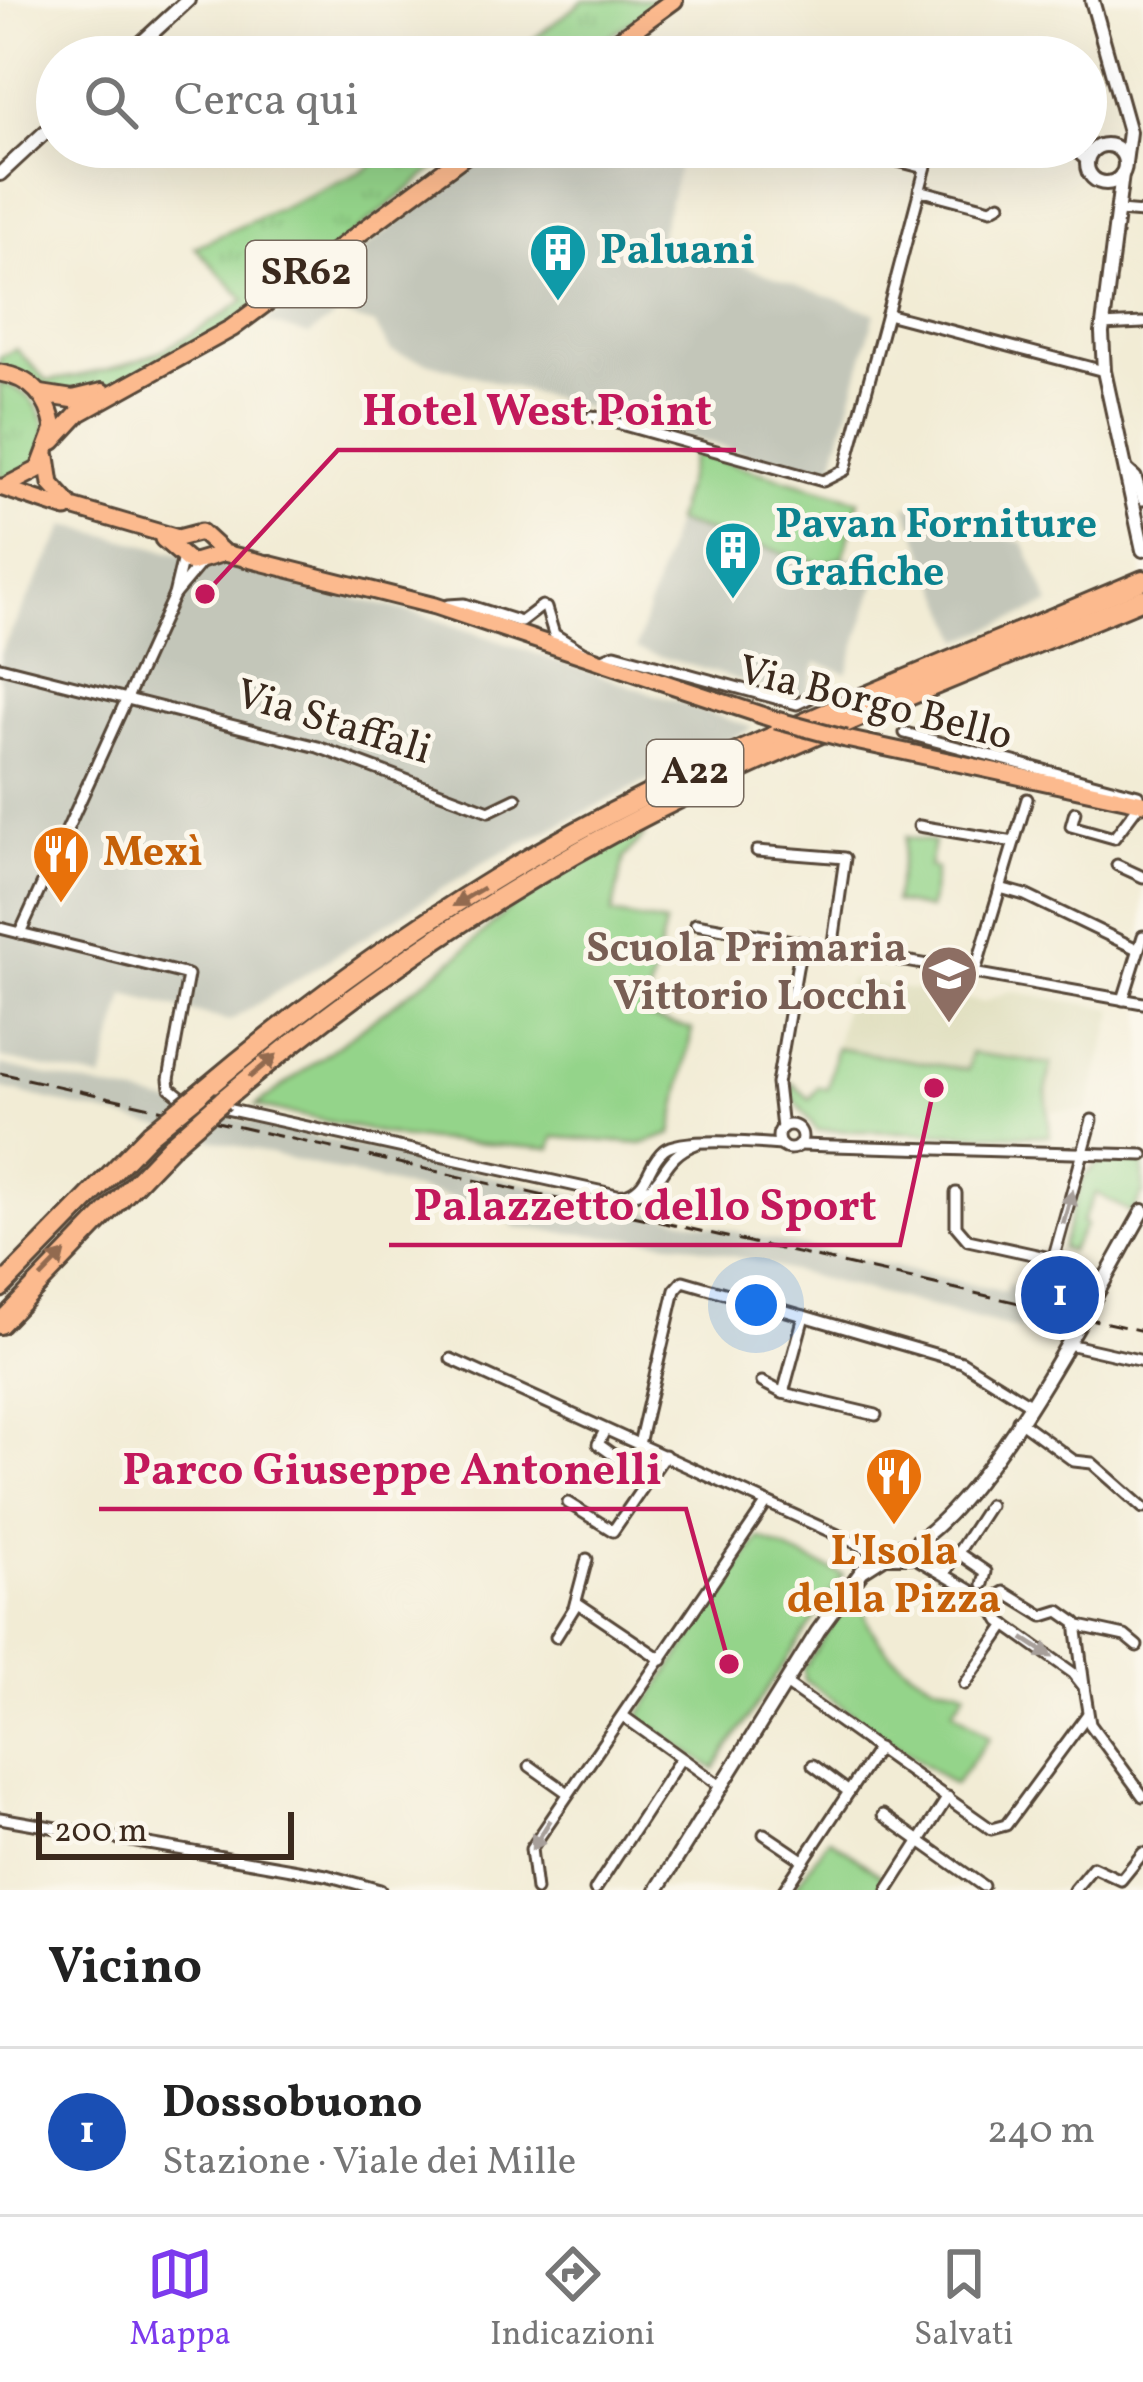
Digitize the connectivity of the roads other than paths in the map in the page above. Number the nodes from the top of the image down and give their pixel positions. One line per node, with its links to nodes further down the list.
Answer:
1 (188, 0): 4 (street)
2 (674, 0): 5 (highway)
3 (1092, 0): 6 (street)
4 (149, 36)
5 (625, 36)
6 (1102, 36)
7 (1107, 56): 8 (street)
8 (1124, 120): 10 (street); 16 (street)
9 (36, 140): 15 (street)
10 (1111, 145): 11 (street); 16 (street)
11 (1107, 147)
12 (448, 168): 26 (highway, SR62)
13 (925, 168): 17 (street)
14 (1092, 168): 16 (street)
15 (0, 173)
16 (1119, 173): 19 (street)
17 (920, 190): 18 (street); 21 (street)
18 (1000, 204)
19 (1119, 211): 20 (street); 23 (street)
20 (1143, 213)
21 (887, 314): 24 (street); 28 (street)
22 (1143, 323): 23 (street)
23 (1102, 325): 24 (street)
24 (1104, 371): 30 (street)
25 (0, 373): 27 (main road, SR62)
26 (126, 386): 27 (highway, SR62); 29 (highway, SR62)
27 (41, 394): 29 (main road, Via Borgo Bello)
28 (592, 416)
29 (50, 449): 31 (main road, Via Borgo Bello / SR62); 33 (main road, Via Borgo Bello)
30 (1125, 467): 32 (street); 34 (street)
31 (2, 488): 33 (main road, Via Borgo Bello)
32 (1143, 500)
33 (183, 549): 35 (main road, Via Borgo Bello); 35 (main road, Via Borgo Bello); 37 (street)
34 (1143, 550)
35 (212, 555): 37 (street); 39 (main road, Via Borgo Bello)
36 (1143, 580): 76 (highway, A22, one-way to 76, bridge)
37 (174, 596): 45 (street)
38 (1143, 599): 79 (highway, A22, one-way to 38, bridge)
39 (434, 606): 40 (street, Via Borgo Bello); 41 (main road, Via Borgo Bello)
40 (544, 607): 41 (street); 42 (street, Via Borgo Bello)
41 (534, 639): 42 (main road, Via Borgo Bello)
42 (594, 661): 44 (street, Via Borgo Bello); 49 (main road, Via Borgo Bello, bridge)
43 (0, 668): 45 (street, Via Staffali)
44 (814, 696)
45 (125, 698): 47 (street, Via Staffali); 59 (street)
46 (905, 734): 49 (street, Via Borgo Bello)
47 (516, 798)
48 (1027, 799): 52 (street)
49 (1142, 800): 50 (street)
50 (1075, 812)
51 (920, 826): 52 (street)
52 (1013, 842): 56 (street)
53 (757, 851): 63 (street)
54 (1117, 866): 55 (street)
55 (1143, 877)
56 (1000, 888): 62 (street); 64 (street)
57 (696, 924): 61 (street)
58 (0, 928): 59 (street)
59 (20, 932): 68 (street)
60 (1143, 936): 62 (street)
61 (814, 948): 63 (street); 68 (street)
62 (1137, 949): 65 (street)
63 (832, 950): 64 (street)
64 (974, 975): 65 (street)
65 (1124, 1000): 66 (street)
66 (1143, 1003)
67 (1092, 1120): 69 (street)
68 (789, 1135): 69 (street)
69 (1083, 1153): 70 (street); 73 (street, one-way to 69)
70 (1143, 1155)
71 (956, 1193): 73 (street)
72 (1143, 1211): 75 (street)
73 (1053, 1260): 74 (street)
74 (1073, 1263): 75 (street); 77 (street)
75 (1103, 1280): 77 (street)
76 (0, 1288)
77 (1094, 1296): 80 (street)
78 (804, 1316): 84 (street); 85 (street); 89 (street)
79 (0, 1324)
80 (1068, 1344): 82 (street); 85 (street)
81 (451, 1359): 88 (street)
82 (1143, 1360)
83 (762, 1382): 84 (street)
84 (783, 1393): 86 (street)
85 (1028, 1403): 87 (street)
86 (876, 1415)
87 (1017, 1419): 95 (street); 96 (street)
88 (605, 1430): 89 (street); 91 (street)
89 (639, 1444): 90 (street)
90 (665, 1455): 91 (street); 93 (street)
91 (648, 1480): 92 (street)
92 (568, 1503)
93 (766, 1504): 100 (street); 110 (street)
94 (989, 1505): 97 (street)
95 (1143, 1508)
96 (945, 1516): 97 (street); 98 (street)
97 (970, 1532): 99 (street)
98 (912, 1548): 100 (street); 102 (street)
99 (958, 1552): 102 (street); 103 (street)
100 (884, 1556): 111 (street)
101 (587, 1559): 105 (street)
102 (944, 1574): 104 (street)
103 (982, 1584)
104 (989, 1601): 106 (street); 107 (street)
105 (576, 1602): 108 (street); 110 (street)
106 (1006, 1625): 112 (street); 113 (street, one-way to 113)
107 (1079, 1626): 109 (street); 113 (street)
108 (556, 1636)
109 (1137, 1646)
110 (662, 1660): 115 (street)
111 (786, 1684): 116 (street); 120 (street)
112 (965, 1684)
113 (1084, 1687): 114 (street)
114 (1087, 1715): 123 (street); 124 (street)
115 (623, 1716): 117 (street); 122 (street)
116 (878, 1748): 121 (street); 124 (street)
117 (681, 1758): 120 (street); 134 (street)
118 (813, 1765): 121 (street)
119 (530, 1766): 122 (street)
120 (718, 1784): 135 (street)
121 (849, 1792): 130 (street)
122 (568, 1793): 133 (street, one-way to 133)
123 (1143, 1796)
124 (948, 1797): 128 (street)
125 (883, 1815): 128 (street)
126 (0, 1818): 132 (street)
127 (764, 1834): 130 (street)
128 (920, 1841): 131 (street); 137 (street)
129 (1143, 1852): 138 (street)
130 (804, 1861): 136 (street)
131 (982, 1886)
132 (380, 1890)
133 (536, 1890)
134 (595, 1890)
135 (657, 1890)
136 (784, 1890)
137 (888, 1890)
138 (1074, 1890)

